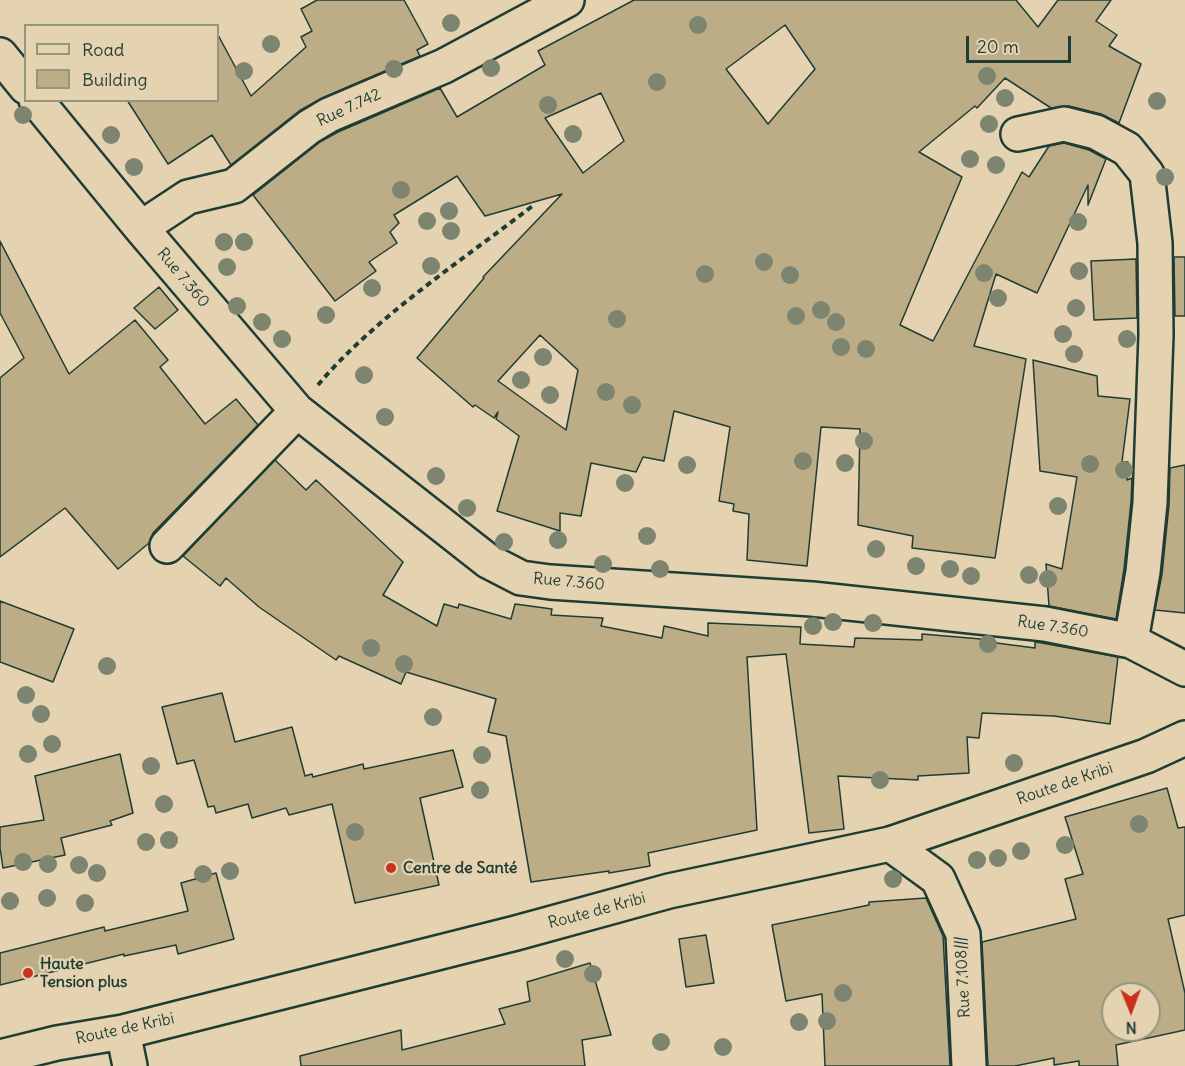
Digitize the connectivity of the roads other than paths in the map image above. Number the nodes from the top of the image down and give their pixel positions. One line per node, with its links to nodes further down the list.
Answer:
1 (567, 0): 4 (street, Rue 7.742)
2 (38, 102): 4 (street, Rue 7.360)
3 (1018, 134): 7 (street)
4 (141, 228): 5 (street, Rue 7.360)
5 (297, 411): 6 (street); 7 (street, Rue 7.360)
6 (167, 546)
7 (1131, 641): 8 (street, Rue 7.360)
8 (1185, 669)
9 (1185, 738): 10 (street, Route de Kribi)
10 (890, 844): 11 (street, Route de Kribi); 15 (street, Rue 7.108///)
11 (123, 1032): 12 (street, Route de Kribi); 14 (street)
12 (61, 1055): 13 (street, Route de Kribi)
13 (0, 1058)
14 (130, 1066)
15 (969, 1066)

